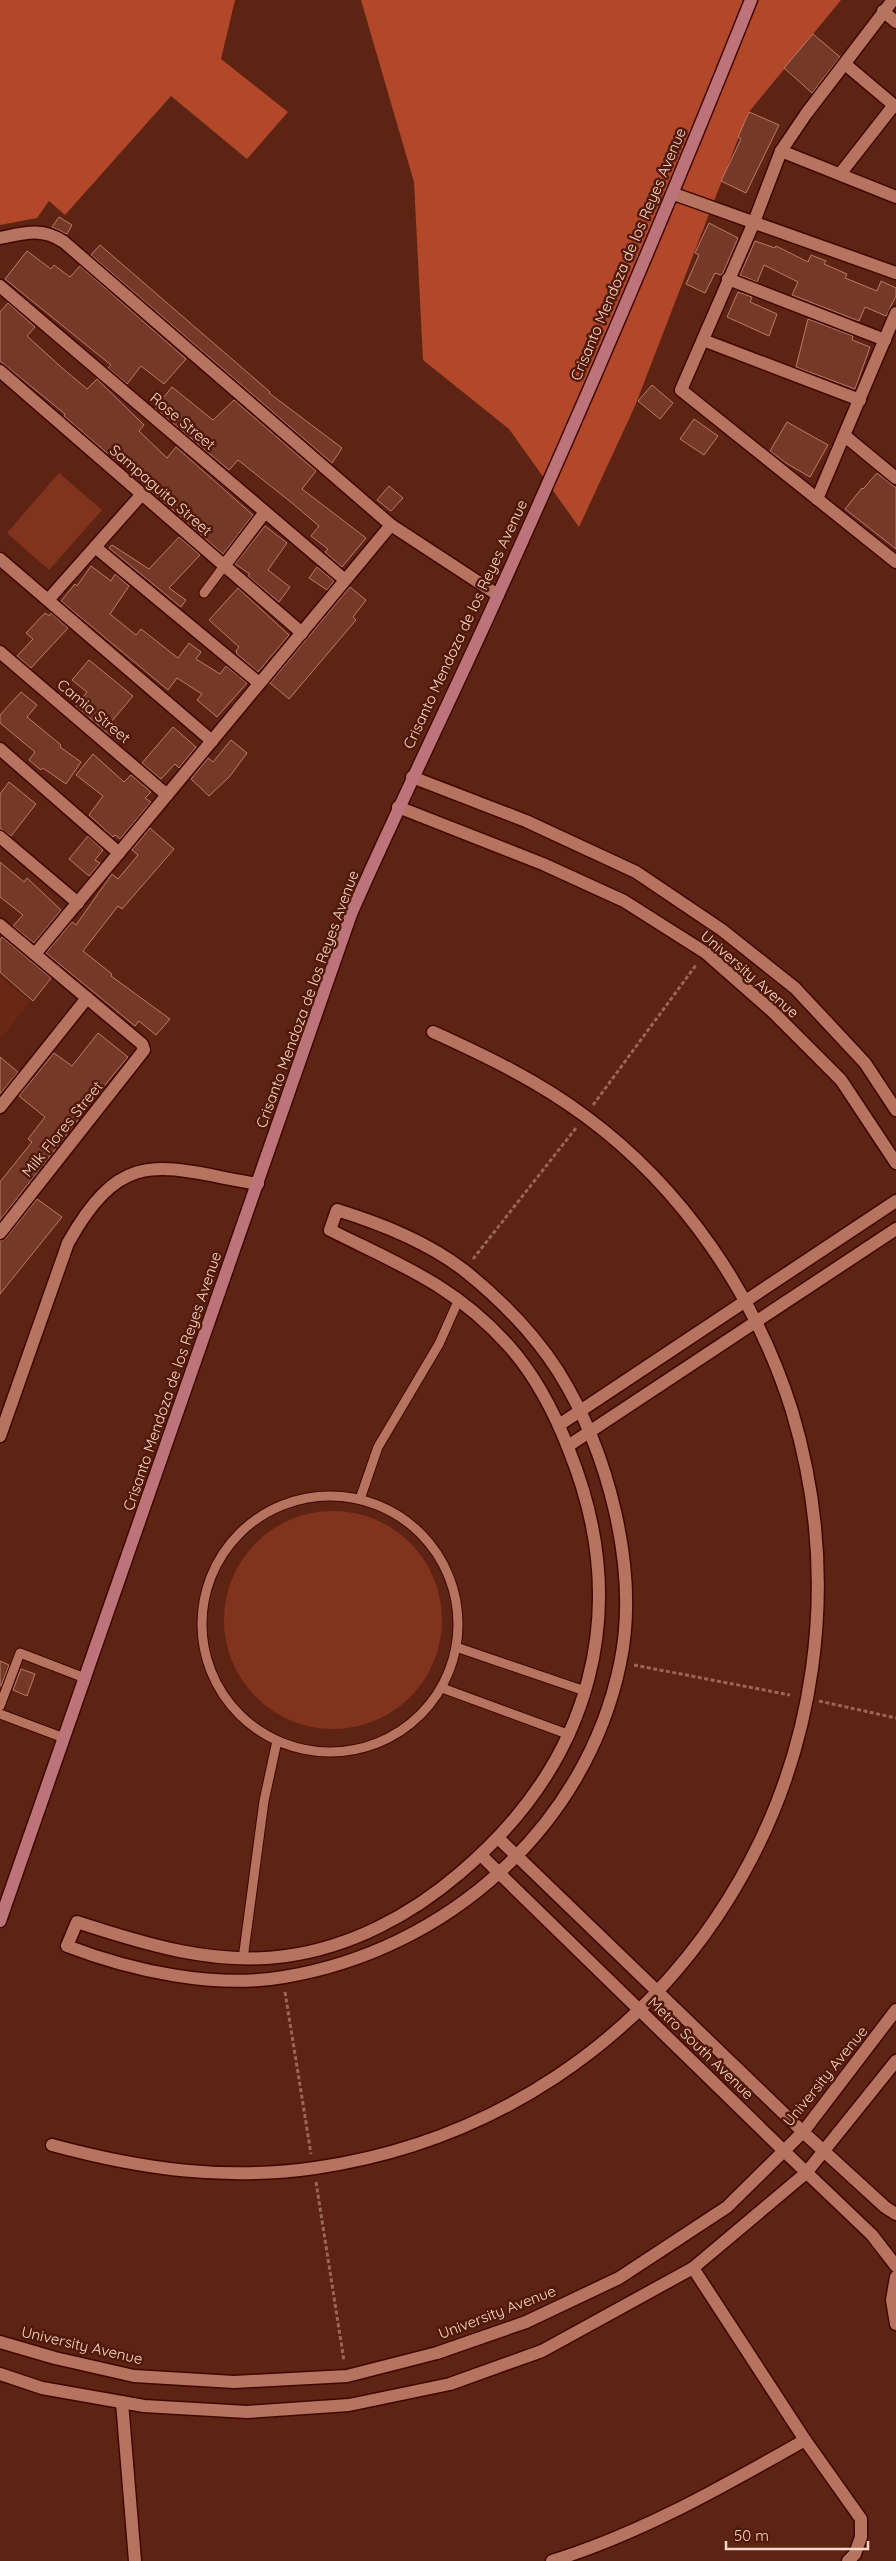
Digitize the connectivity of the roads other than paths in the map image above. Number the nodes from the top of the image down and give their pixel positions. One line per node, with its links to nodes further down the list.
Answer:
1 (751, 0): 9 (main road, Crisanto Mendoza de los Reyes Avenue)
2 (893, 0): 3 (street)
3 (883, 11): 4 (street); 5 (street)
4 (896, 22)
5 (845, 64): 6 (street); 7 (street)
6 (895, 106): 8 (street)
7 (781, 151): 8 (street); 11 (street)
8 (840, 174): 10 (street)
9 (674, 194): 11 (street); 33 (main road, Crisanto Mendoza de los Reyes Avenue)
10 (896, 197)
11 (754, 222): 13 (street); 14 (street)
12 (0, 238): 26 (street)
13 (896, 273)
14 (728, 279): 17 (street); 18 (street)
15 (0, 286): 25 (street, Rose Street)
16 (896, 313): 18 (street)
17 (703, 340): 20 (street); 24 (street)
18 (885, 340): 20 (street)
19 (0, 371): 23 (street, Sampaguita Street)
20 (860, 400): 21 (street)
21 (845, 436): 22 (street); 24 (street)
22 (896, 478)
23 (142, 494): 27 (street); 30 (street, Sampaguita Street)
24 (817, 499): 29 (street)
25 (265, 512): 30 (street); 31 (street, Rose Street)
26 (391, 525): 31 (street); 33 (street)
27 (95, 547): 34 (street); 37 (street)
28 (0, 559): 34 (street)
29 (896, 562)
30 (224, 566): 32 (lane); 35 (street, Sampaguita Street)
31 (345, 580): 35 (street)
32 (204, 593)
33 (498, 595): 40 (main road, Crisanto Mendoza de los Reyes Avenue)
34 (48, 600): 38 (street)
35 (302, 633): 37 (street)
36 (0, 652): 41 (street, Camia Street)
37 (259, 684): 38 (street)
38 (212, 741): 41 (street)
39 (0, 749): 44 (street)
40 (412, 777): 42 (main road, Crisanto Mendoza de los Reyes Avenue); 51 (street, University Avenue)
41 (167, 795): 44 (street)
42 (398, 807): 52 (street, University Avenue); 53 (main road, Crisanto Mendoza de los Reyes Avenue)
43 (0, 837): 45 (street)
44 (119, 853): 45 (street)
45 (78, 903): 47 (street)
46 (0, 925): 47 (street)
47 (35, 954): 48 (street)
48 (87, 998): 50 (street); 56 (street, Milk Flores Street)
49 (433, 1032): 58 (street)
50 (0, 1107)
51 (896, 1110)
52 (896, 1163)
53 (258, 1184): 63 (street); 67 (main road, Crisanto Mendoza de los Reyes Avenue)
54 (896, 1201): 58 (street)
55 (896, 1229): 59 (street)
56 (0, 1233)
57 (459, 1299): 60 (street); 61 (street); 65 (lane)
58 (746, 1301): 59 (street); 60 (street)
59 (756, 1321): 62 (street); 82 (street)
60 (580, 1412): 61 (street); 62 (street)
61 (559, 1425): 64 (street)
62 (590, 1432): 64 (street); 77 (street)
63 (0, 1436)
64 (568, 1446): 69 (street)
65 (360, 1500): 66 (lane); 74 (lane)
66 (456, 1647): 68 (lane); 69 (lane)
67 (85, 1678): 70 (lane); 73 (main road, Crisanto Mendoza de los Reyes Avenue)
68 (442, 1688): 72 (lane); 74 (lane)
69 (585, 1691): 72 (street)
70 (0, 1706)
71 (0, 1714): 73 (lane)
72 (570, 1735): 75 (street)
73 (64, 1738): 79 (main road, Crisanto Mendoza de los Reyes Avenue)
74 (277, 1741): 81 (lane)
75 (498, 1838): 76 (street); 77 (street, Metro South Avenue)
76 (481, 1855): 78 (street, Metro South Avenue); 81 (street)
77 (518, 1856): 78 (street); 82 (street, Metro South Avenue)
78 (499, 1873): 81 (street); 84 (street, Metro South Avenue)
79 (3, 1901): 80 (main road, Crisanto Mendoza de los Reyes Avenue)
80 (0, 1921)
81 (243, 1959)
82 (659, 1992): 84 (street); 86 (street, Metro South Avenue)
83 (896, 2010): 86 (street, University Avenue)
84 (640, 2011): 87 (street); 88 (street, Metro South Avenue)
85 (896, 2061): 89 (street)
86 (803, 2132): 88 (street, University Avenue); 89 (street, Metro South Avenue)
87 (52, 2145)
88 (784, 2151): 90 (street, Metro South Avenue); 96 (street, University Avenue)
89 (824, 2153): 90 (street); 91 (street, Metro South Avenue)
90 (806, 2173): 92 (street, Metro South Avenue); 93 (street)
91 (896, 2214)
92 (896, 2266)
93 (692, 2268): 98 (street); 99 (street)
94 (896, 2277): 95 (street)
95 (896, 2324)
96 (0, 2342)
97 (0, 2374): 98 (street)
98 (122, 2402): 100 (street)
99 (805, 2440): 101 (street); 102 (street)
100 (135, 2561)
101 (552, 2561)
102 (848, 2561)

